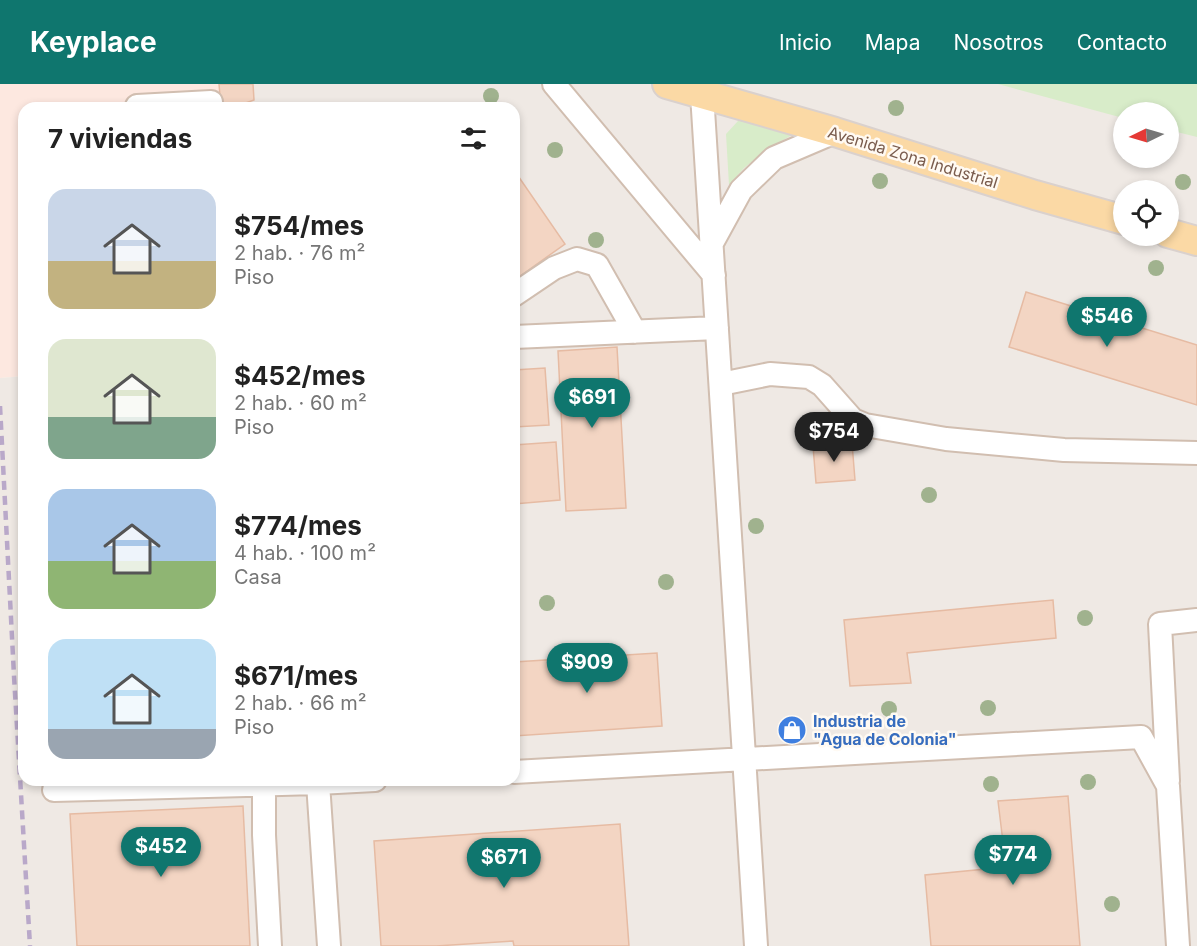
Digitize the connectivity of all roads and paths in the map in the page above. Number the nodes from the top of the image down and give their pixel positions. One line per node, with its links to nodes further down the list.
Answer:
1 (554, 84): 9 (lane)
2 (667, 84): 3 (main road, Avenida Zona Industrial)
3 (701, 89): 4 (main road, Avenida Zona Industrial); 8 (lane)
4 (835, 132): 5 (main road, Avenida Zona Industrial); 8 (lane)
5 (1113, 217)
6 (1179, 236): 7 (main road)
7 (1197, 241)
8 (712, 243): 9 (lane)
9 (714, 275): 11 (lane)
10 (520, 291): 12 (lane)
11 (717, 328): 12 (lane); 14 (lane)
12 (635, 332): 13 (lane)
13 (520, 337)
14 (721, 384): 15 (lane); 19 (lane)
15 (1197, 453)
16 (1197, 620): 17 (lane)
17 (1164, 700): 18 (lane); 24 (lane)
18 (1142, 737): 19 (lane); 24 (lane)
19 (744, 759): 20 (lane); 29 (lane)
20 (520, 772)
21 (194, 786): 25 (lane)
22 (264, 786): 27 (lane)
23 (318, 786): 28 (lane)
24 (1168, 786): 26 (lane)
25 (54, 790)
26 (1187, 913): 30 (lane)
27 (270, 946)
28 (329, 946)
29 (756, 946)
30 (1178, 946)

